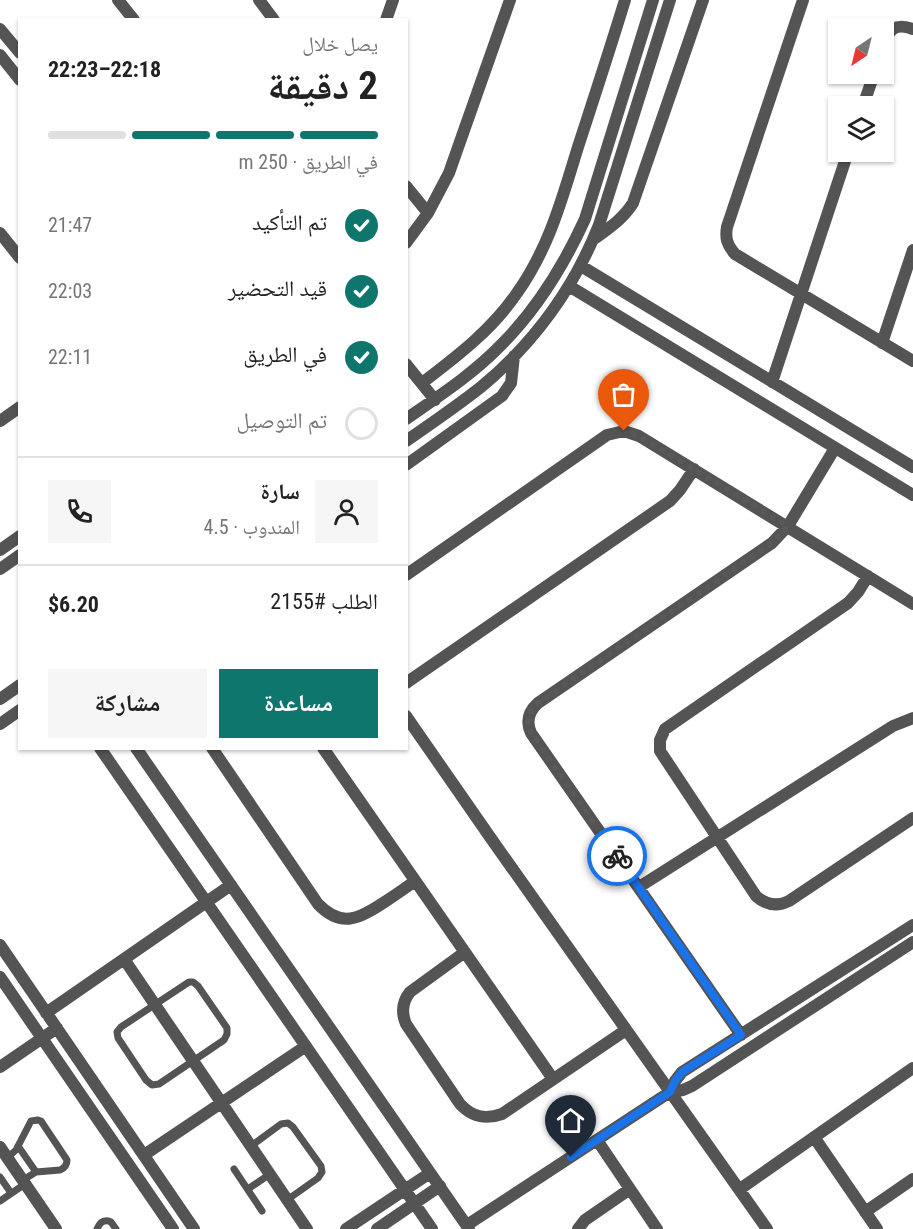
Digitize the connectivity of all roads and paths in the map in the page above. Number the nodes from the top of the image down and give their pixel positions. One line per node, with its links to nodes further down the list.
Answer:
1 (118, 0): 10 (street)
2 (259, 0): 11 (street)
3 (393, 0): 12 (street)
4 (510, 0): 21 (street)
5 (626, 0): 35 (street)
6 (653, 0): 36 (street)
7 (670, 0): 23 (street)
8 (704, 0): 23 (street)
9 (803, 0): 29 (street)
10 (132, 18)
11 (272, 18)
12 (387, 18)
13 (0, 28): 16 (street)
14 (894, 29): 15 (street)
15 (913, 29)
16 (18, 50)
17 (0, 56): 18 (street)
18 (18, 78)
19 (845, 162): 29 (street)
20 (408, 188): 21 (street)
21 (428, 213): 24 (street)
22 (0, 233): 26 (street)
23 (593, 239): 27 (street)
24 (408, 240)
25 (913, 250): 30 (street)
26 (18, 256)
27 (581, 266): 28 (street); 34 (street)
28 (569, 286): 31 (street); 41 (street)
29 (801, 293): 30 (street); 34 (street)
30 (882, 343): 32 (street)
31 (514, 356): 40 (street); 42 (street)
32 (913, 361)
33 (408, 366): 35 (street)
34 (772, 382): 43 (street)
35 (422, 383): 36 (street)
36 (435, 400): 38 (street)
37 (18, 408): 39 (street)
38 (408, 418)
39 (0, 421)
40 (408, 440)
41 (835, 448): 45 (street); 46 (street)
42 (408, 464)
43 (913, 467)
44 (694, 469): 46 (street); 51 (street); 54 (street)
45 (913, 495)
46 (788, 526): 52 (street); 69 (street)
47 (18, 537): 48 (street)
48 (0, 550)
49 (18, 556): 50 (street)
50 (0, 569)
51 (408, 574)
52 (868, 576): 53 (street); 66 (street)
53 (913, 604)
54 (408, 682)
55 (18, 686): 56 (street)
56 (0, 699)
57 (18, 711): 60 (street)
58 (913, 718): 66 (street)
59 (408, 719): 80 (street)
60 (0, 724)
61 (101, 750): 70 (street)
62 (137, 750): 68 (street)
63 (213, 750): 67 (street)
64 (324, 750): 67 (street)
65 (913, 818): 66 (street)
66 (717, 838): 69 (street)
67 (415, 881): 74 (street)
68 (231, 885): 70 (street); 98 (street)
69 (639, 887): 81 (street)
70 (206, 902): 75 (street); 83 (street)
71 (913, 925): 81 (street)
72 (913, 942): 88 (street)
73 (0, 945): 78 (street)
74 (465, 952): 87 (street); 87 (street)
75 (124, 959): 77 (street); 78 (street)
76 (0, 977): 82 (street)
77 (155, 1005): 84 (street); 84 (lane); 84 (lane)
78 (46, 1013): 79 (street)
79 (57, 1028): 82 (street); 95 (street)
80 (626, 1030): 87 (street); 88 (street)
81 (741, 1035): 88 (street)
82 (42, 1038): 85 (street); 118 (street)
83 (306, 1046): 89 (street); 107 (street)
84 (193, 1061): 89 (street)
85 (0, 1067)
86 (913, 1068): 90 (street)
87 (553, 1079)
88 (670, 1092): 91 (street); 106 (street)
89 (221, 1102): 93 (street); 95 (street)
90 (814, 1137): 106 (street); 113 (street)
91 (597, 1140): 105 (street); 114 (street)
92 (18, 1146): 94 (lane); 97 (lane); 97 (lane)
93 (251, 1146): 99 (street); 109 (lane)
94 (2, 1152): 102 (street)
95 (144, 1155): 119 (street)
96 (234, 1169): 104 (lane)
97 (36, 1172): 102 (lane)
98 (430, 1173): 103 (street); 107 (street)
99 (270, 1174): 104 (lane); 109 (street)
100 (0, 1177): 108 (lane)
101 (913, 1179): 113 (street)
102 (24, 1182): 108 (lane); 115 (street)
103 (440, 1186): 111 (street); 114 (street)
104 (248, 1189): 112 (lane)
105 (630, 1189): 124 (street); 125 (street)
106 (740, 1189): 126 (street)
107 (405, 1190): 111 (street); 121 (street)
108 (11, 1194): 110 (lane)
109 (287, 1200): 120 (street)
110 (0, 1201)
111 (414, 1204): 122 (street); 123 (street)
112 (262, 1211)
113 (865, 1212): 127 (street)
114 (468, 1227)
115 (56, 1229)
116 (97, 1229): 117 (lane)
117 (116, 1229)
118 (173, 1229)
119 (194, 1229)
120 (307, 1229)
121 (346, 1229)
122 (377, 1229)
123 (432, 1229)
124 (578, 1229)
125 (657, 1229)
126 (767, 1229)
127 (877, 1229)

